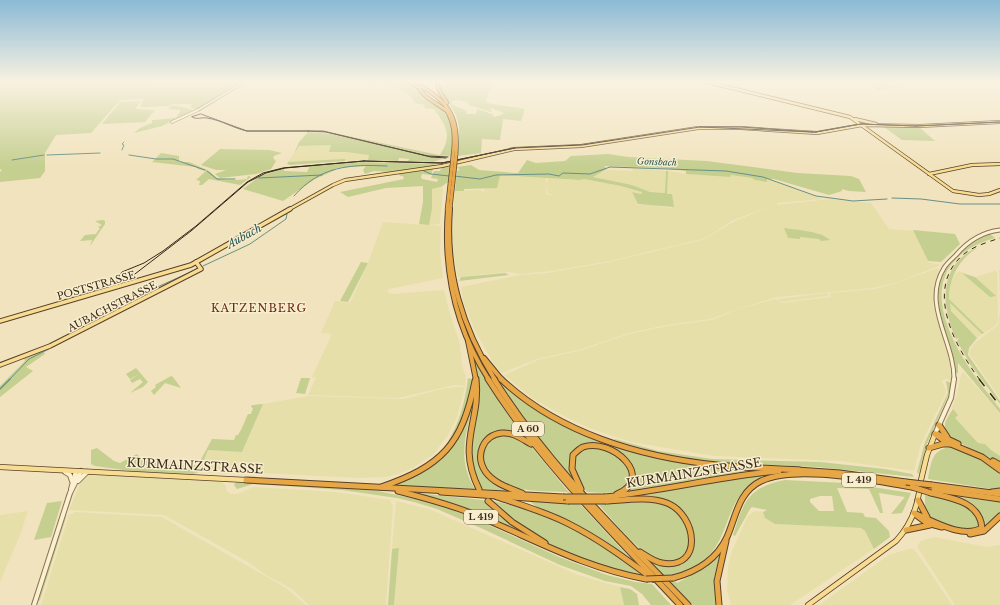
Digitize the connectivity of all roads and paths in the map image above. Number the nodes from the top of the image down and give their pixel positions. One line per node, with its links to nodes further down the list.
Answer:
1 (197, 110): 6 (street)
2 (447, 110): 4 (highway)
3 (823, 110): 5 (main road)
4 (450, 112): 12 (highway, A 60, bridge)
5 (851, 117): 8 (main road); 9 (main road)
6 (172, 122)
7 (1000, 122): 9 (main road)
8 (862, 125): 9 (main road, POSTSTRASSE); 11 (main road); 15 (main road, POSTSTRASSE)
9 (877, 125)
10 (1000, 164): 11 (main road)
11 (929, 174): 13 (main road)
12 (452, 184): 17 (highway, A 60); 18 (highway, A 60)
13 (1000, 190)
14 (1000, 230): 21 (street)
15 (195, 263): 16 (main road, POSTSTRASSE); 19 (main road, AUBACHSTRASSE)
16 (0, 322)
17 (466, 333): 20 (highway); 24 (highway, A 60)
18 (479, 351): 29 (highway); 50 (highway, A 60)
19 (0, 365)
20 (475, 376): 37 (highway); 39 (highway)
21 (939, 425): 22 (street); 23 (highway)
22 (935, 434): 23 (highway); 25 (main road)
23 (951, 442): 25 (highway); 26 (highway); 30 (highway)
24 (536, 448): 45 (highway); 61 (highway, A 60)
25 (929, 448): 34 (main road)
26 (1000, 465)
27 (0, 467): 28 (main road, KURMAINZSTRASSE / L 419)
28 (57, 470): 31 (main road, KURMAINZSTRASSE / L 419); 35 (street)
29 (799, 470): 36 (highway, KURMAINZSTRASSE / L 419); 48 (highway, KURMAINZSTRASSE / L 419)
30 (1000, 470)
31 (79, 471): 32 (main road, KURMAINZSTRASSE / L 419); 35 (street)
32 (92, 471): 33 (main road, KURMAINZSTRASSE / L 419); 35 (street)
33 (246, 480): 37 (highway, KURMAINZSTRASSE / L 419)
34 (921, 480)
35 (73, 483): 62 (street)
36 (906, 484): 40 (highway, KURMAINZSTRASSE / L 419, bridge); 40 (highway, KURMAINZSTRASSE / L 419, bridge); 58 (highway, KURMAINZSTRASSE / L 419)
37 (379, 488): 38 (highway, KURMAINZSTRASSE / L 419)
38 (390, 488): 41 (highway, KURMAINZSTRASSE / L 419); 60 (highway, KURMAINZSTRASSE / L 419)
39 (479, 489)
40 (931, 489): 43 (highway, KURMAINZSTRASSE / L 419); 51 (highway, KURMAINZSTRASSE / L 419); 56 (highway)
41 (413, 490): 45 (highway, KURMAINZSTRASSE / L 419); 47 (highway)
42 (1000, 491): 43 (highway)
43 (984, 492): 46 (highway, KURMAINZSTRASSE / L 419)
44 (919, 493): 52 (main road)
45 (528, 494): 49 (highway, KURMAINZSTRASSE / L 419)
46 (1000, 494)
47 (497, 497): 49 (highway); 61 (highway)
48 (607, 498): 49 (highway, bridge); 50 (highway); 59 (highway)
49 (565, 499)
50 (587, 499): 59 (highway, A 60)
51 (1000, 499)
52 (918, 500): 54 (main road); 56 (highway)
53 (488, 501): 60 (highway)
54 (914, 513): 56 (highway); 57 (main road)
55 (1000, 516): 56 (highway)
56 (931, 523): 57 (highway)
57 (906, 530): 66 (main road)
58 (727, 538): 60 (highway, KURMAINZSTRASSE / L 419, bridge); 65 (highway)
59 (634, 548): 64 (highway, A 60)
60 (568, 556)
61 (664, 587): 63 (highway, A 60)
62 (34, 605)
63 (680, 605)
64 (688, 605)
65 (719, 605)
66 (808, 605)

